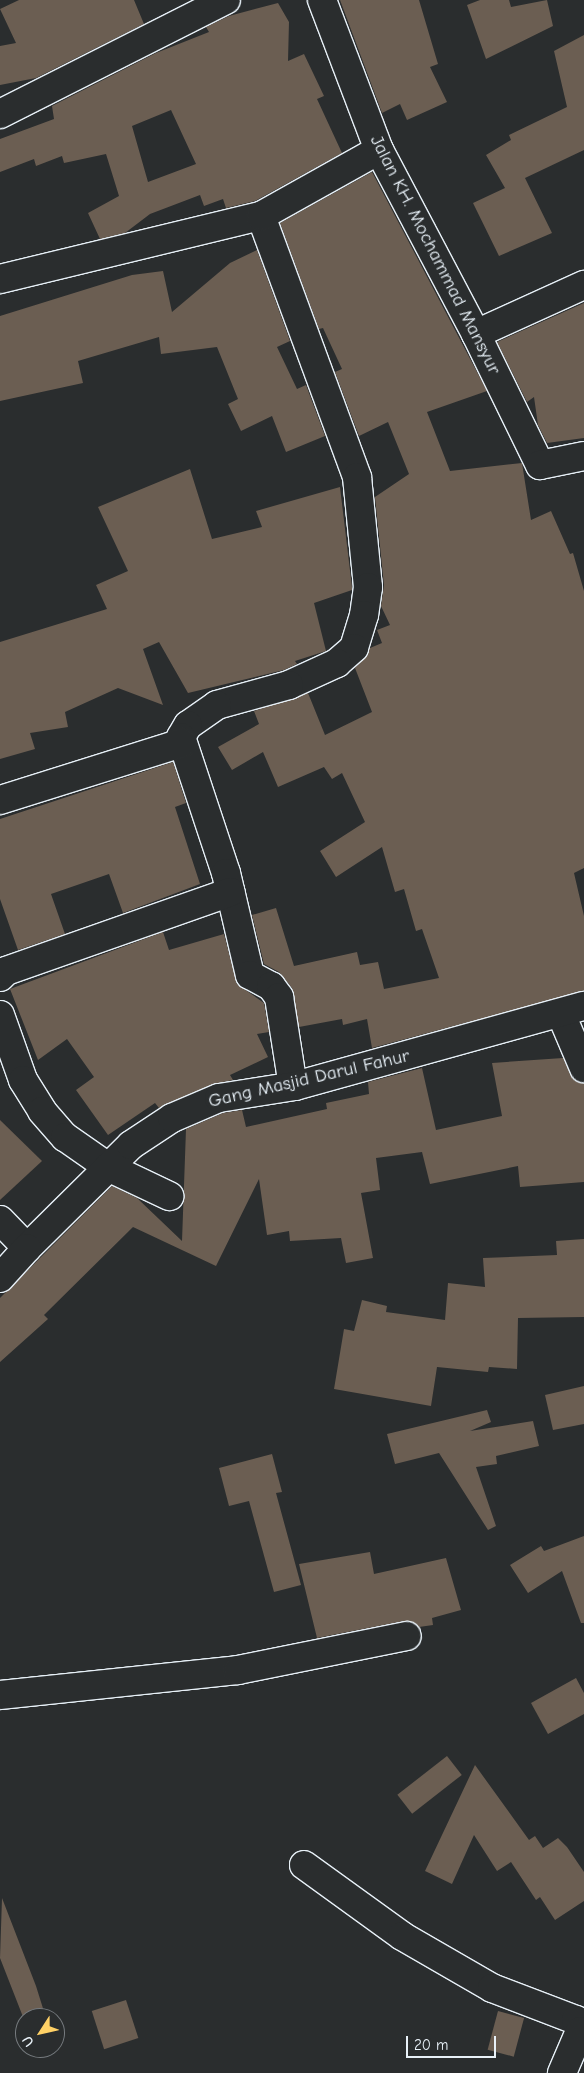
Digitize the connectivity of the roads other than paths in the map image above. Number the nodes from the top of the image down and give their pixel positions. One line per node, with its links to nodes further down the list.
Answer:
1 (226, 0): 3 (street)
2 (322, 0): 4 (street, Jalan KH. Mochammad Mansyur)
3 (0, 114)
4 (379, 150): 5 (street); 8 (street, Jalan KH. Mochammad Mansyur)
5 (261, 216): 6 (street); 10 (street)
6 (0, 279)
7 (584, 285): 8 (street)
8 (476, 334): 9 (street, Jalan KH. Mochammad Mansyur)
9 (584, 456)
10 (182, 743): 11 (street); 12 (street)
11 (0, 800)
12 (230, 892): 13 (street); 17 (street)
13 (0, 977)
14 (573, 1010): 16 (street); 17 (street, Gang Masjid Darul Fahur)
15 (0, 1016): 18 (street)
16 (584, 1068)
17 (293, 1086): 18 (street, Gang Masjid Darul Fahur)
18 (108, 1168): 19 (street); 21 (street, Gang Masjid Darul Fahur)
19 (169, 1196)
20 (0, 1220): 21 (street)
21 (27, 1248): 22 (street, Gang Masjid Darul Fahur)
22 (0, 1278)
23 (407, 1636): 24 (street)
24 (0, 1695)
25 (304, 1866): 26 (street)
26 (562, 2073)

